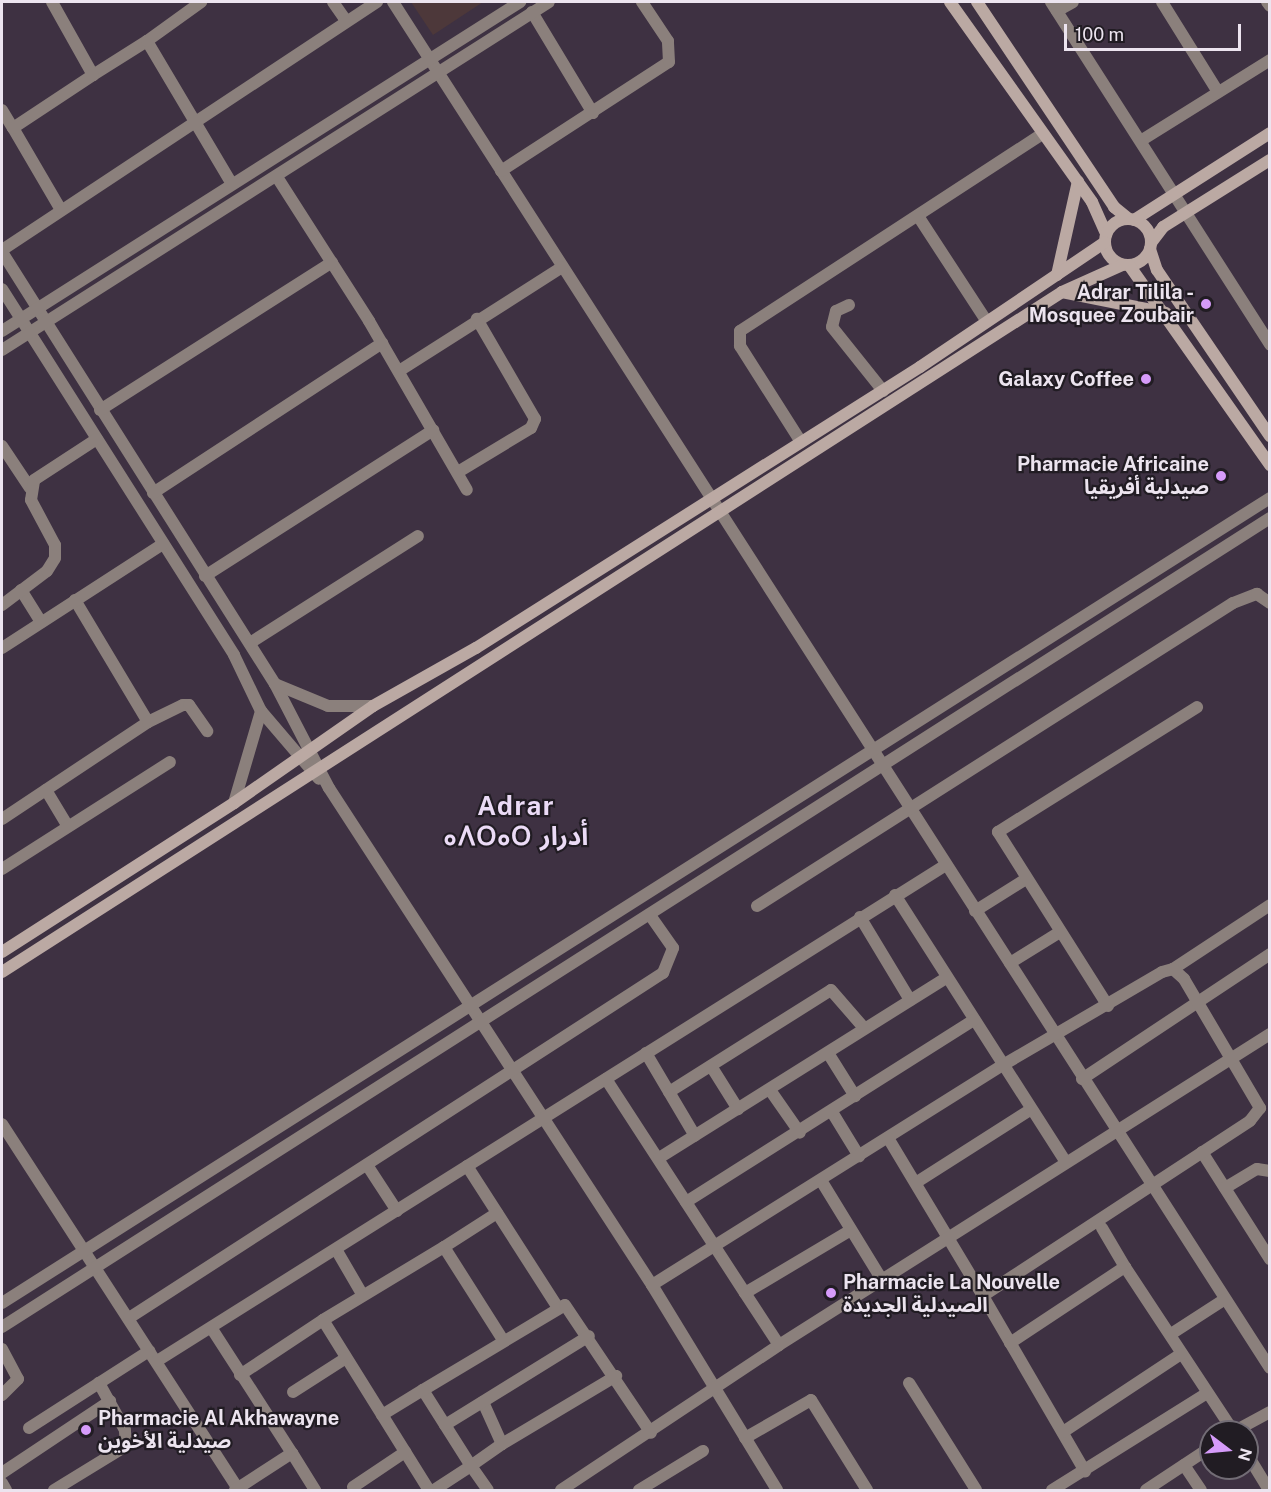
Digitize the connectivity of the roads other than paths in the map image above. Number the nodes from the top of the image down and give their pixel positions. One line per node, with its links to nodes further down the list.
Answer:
1 (52, 2): 22 (street)
2 (201, 2): 18 (street)
3 (333, 2): 17 (street)
4 (376, 2): 17 (street)
5 (393, 2): 19 (street)
6 (520, 2): 19 (street)
7 (549, 2): 16 (street)
8 (642, 2): 25 (street)
9 (950, 2): 29 (street)
10 (977, 2): 40 (street)
11 (1072, 2): 14 (street)
12 (1162, 2): 23 (street)
13 (1267, 2): 15 (street)
14 (1054, 6): 30 (street)
15 (1269, 6)
16 (532, 12): 21 (street); 25 (street)
17 (345, 20): 26 (street)
18 (147, 41): 22 (street); 26 (street)
19 (430, 58): 21 (street); 35 (street)
20 (1269, 60): 23 (street)
21 (440, 74): 32 (street); 33 (street)
22 (93, 75): 27 (street)
23 (1218, 92): 30 (street)
24 (2, 110): 27 (street)
25 (593, 113): 32 (street)
26 (196, 122): 35 (street); 37 (street)
27 (13, 128): 37 (street)
28 (1269, 133): 36 (street)
29 (1042, 134): 34 (street); 39 (street)
30 (1142, 140): 36 (street)
31 (1269, 160): 38 (street)
32 (501, 171): 46 (street)
33 (277, 177): 44 (street); 56 (street)
34 (1078, 180): 41 (street); 47 (street)
35 (232, 184): 51 (street)
36 (1174, 196): 38 (street); 40 (street)
37 (61, 210): 43 (street)
38 (1185, 215): 42 (street); 60 (street)
39 (918, 216): 55 (street); 68 (street)
40 (1132, 219): 41 (street); 42 (street)
41 (1106, 238): 45 (street); 47 (street)
42 (1150, 246): 45 (street); 66 (street)
43 (2, 251): 51 (street)
44 (332, 262): 59 (street); 64 (street)
45 (1126, 265): 49 (street); 52 (street)
46 (562, 267): 54 (street); 75 (street)
47 (1057, 275): 55 (street)
48 (2, 289): 53 (street)
49 (1062, 292): 52 (street); 77 (street)
50 (849, 305): 63 (street)
51 (34, 309): 53 (street); 56 (street)
52 (1166, 313): 70 (street)
53 (20, 319): 57 (street); 58 (street)
54 (477, 319): 62 (street); 71 (street)
55 (987, 322): 63 (street)
56 (43, 323): 58 (street); 64 (street)
57 (2, 331)
58 (29, 332): 61 (street); 67 (street)
59 (382, 343): 62 (street); 74 (street)
60 (1269, 345)
61 (2, 350)
62 (399, 371): 65 (street)
63 (882, 392): 68 (street)
64 (100, 410): 74 (street)
65 (433, 430): 71 (street); 81 (street)
66 (1269, 435)
67 (97, 439): 72 (street); 80 (street)
68 (801, 442): 75 (street)
69 (2, 446): 72 (street)
70 (1269, 465)
71 (458, 472): 73 (street)
72 (30, 488): 82 (street)
73 (467, 490)
74 (153, 493): 81 (street)
75 (709, 496): 77 (street); 90 (street)
76 (1269, 498): 96 (street)
77 (719, 511): 96 (street); 99 (street)
78 (1269, 518): 100 (street)
79 (418, 536): 87 (street)
80 (163, 544): 83 (street); 92 (street)
81 (205, 576): 87 (street)
82 (21, 590): 85 (street); 86 (street)
83 (75, 600): 86 (street); 93 (street)
84 (1269, 603): 103 (street)
85 (2, 605)
86 (41, 622): 88 (street)
87 (250, 643): 89 (street)
88 (2, 648)
89 (275, 684): 90 (street); 95 (street)
90 (373, 706): 95 (street)
91 (1197, 707): 108 (street)
92 (261, 711): 97 (street); 102 (street)
93 (148, 722): 94 (street); 101 (street)
94 (207, 731)
95 (312, 751): 97 (street); 99 (street)
96 (873, 753): 100 (street); 125 (street)
97 (301, 758): 99 (street); 102 (street)
98 (170, 762): 105 (street)
99 (316, 770): 120 (street); 125 (street)
100 (883, 770): 103 (street); 114 (street)
101 (46, 790): 104 (street); 105 (street)
102 (234, 803): 116 (street)
103 (911, 812): 106 (street); 111 (street)
104 (2, 819)
105 (67, 825): 107 (street)
106 (946, 865): 109 (street); 112 (street)
107 (2, 869)
108 (1026, 879): 112 (street); 115 (street)
109 (895, 895): 113 (street); 121 (street)
110 (1269, 905): 119 (street)
111 (758, 906)
112 (975, 912): 118 (street)
113 (860, 917): 122 (street); 131 (street)
114 (651, 918): 127 (street); 136 (street)
115 (1060, 932): 118 (street); 124 (street)
116 (2, 952)
117 (1269, 954): 123 (street)
118 (1010, 963): 130 (street)
119 (1173, 969): 123 (street); 124 (street)
120 (2, 972)
121 (947, 977): 122 (street); 126 (street)
122 (910, 1000): 128 (street)
123 (1197, 1001): 133 (street); 138 (street)
124 (1108, 1006): 130 (street)
125 (470, 1008): 127 (street); 170 (street)
126 (974, 1020): 134 (street); 141 (street)
127 (479, 1024): 136 (street); 173 (street)
128 (864, 1028): 132 (street); 135 (street)
129 (1269, 1034): 133 (street)
130 (1055, 1035): 134 (street); 138 (street)
131 (646, 1053): 137 (street); 140 (street)
132 (828, 1053): 139 (street); 141 (street)
133 (1233, 1057): 147 (street); 151 (street)
134 (1003, 1065): 143 (street); 150 (street)
135 (711, 1066): 140 (street); 142 (street)
136 (510, 1072): 145 (street); 155 (street)
137 (606, 1079): 145 (street); 153 (street)
138 (1082, 1079): 147 (street)
139 (770, 1090): 142 (street); 148 (street)
140 (669, 1092): 149 (street)
141 (855, 1096): 144 (street)
142 (738, 1109): 149 (street)
143 (1030, 1110): 154 (street); 159 (street)
144 (832, 1112): 148 (street); 152 (street)
145 (541, 1119): 156 (street); 176 (street)
146 (2, 1124): 170 (street)
147 (1116, 1131): 154 (street); 160 (street)
148 (800, 1133): 162 (street)
149 (694, 1136): 153 (street)
150 (888, 1138): 152 (street); 159 (street)
151 (1202, 1152): 160 (street); 161 (street)
152 (859, 1156): 158 (street)
153 (659, 1158): 162 (street)
154 (1066, 1162): 167 (street)
155 (367, 1166): 163 (street); 183 (street)
156 (467, 1166): 163 (street); 164 (street)
157 (1268, 1168): 161 (street)
158 (822, 1182): 166 (street); 169 (street)
159 (917, 1182): 167 (street)
160 (1151, 1185): 179 (street); 180 (street)
161 (1225, 1188): 172 (street)
162 (686, 1202): 169 (street)
163 (397, 1211): 171 (street)
164 (497, 1213): 168 (street); 182 (street)
165 (1102, 1228): 174 (street)
166 (851, 1230): 175 (street); 177 (street)
167 (950, 1236): 175 (street); 179 (street)
168 (444, 1247): 178 (street); 189 (street)
169 (716, 1248): 176 (street); 177 (street)
170 (84, 1251): 173 (street); 181 (street)
171 (337, 1251): 178 (street); 186 (street)
172 (1269, 1259)
173 (93, 1266): 183 (street); 185 (street)
174 (1125, 1267): 187 (street); 190 (street)
175 (882, 1280): 191 (street)
176 (652, 1285): 204 (street)
177 (745, 1293): 191 (street)
178 (362, 1294): 184 (street)
179 (983, 1296): 190 (street)
180 (1225, 1299): 187 (street); 195 (street)
181 (2, 1303)
182 (557, 1306): 188 (street); 189 (street)
183 (129, 1318): 193 (street)
184 (323, 1320): 196 (street); 199 (street)
185 (2, 1327)
186 (212, 1329): 197 (street); 199 (street)
187 (1171, 1334): 194 (street)
188 (589, 1336): 200 (street); 209 (street)
189 (502, 1340): 203 (street)
190 (1010, 1343): 216 (street)
191 (779, 1345): 204 (street)
192 (2, 1349): 207 (street)
193 (149, 1350): 197 (street); 201 (street)
194 (1181, 1354): 206 (street); 216 (street)
195 (1266, 1354): 198 (street)
196 (346, 1358): 205 (street); 211 (street)
197 (157, 1361): 232 (street)
198 (1269, 1368)
199 (240, 1375): 222 (street)
200 (616, 1376): 217 (street); 219 (street)
201 (99, 1383): 208 (street); 215 (street)
202 (909, 1383): 231 (street)
203 (423, 1390): 211 (street); 214 (street)
204 (714, 1390): 217 (street); 218 (street)
205 (293, 1392)
206 (1206, 1393): 212 (street); 226 (street)
207 (2, 1395)
208 (110, 1401): 227 (street); 235 (street)
209 (483, 1402): 214 (street); 219 (street)
210 (1269, 1412): 213 (street)
211 (382, 1415): 221 (street)
212 (1225, 1420)
213 (1255, 1420)
214 (446, 1425): 225 (street)
215 (29, 1428)
216 (1063, 1432): 226 (street)
217 (651, 1433): 240 (street)
218 (745, 1438): 242 (street); 243 (street)
219 (502, 1444): 225 (street)
220 (703, 1450): 241 (street)
221 (405, 1452): 230 (street); 237 (street)
222 (292, 1453): 232 (street); 236 (street)
223 (1199, 1455): 224 (street)
224 (1184, 1465): 233 (street); 245 (street)
225 (471, 1466): 238 (street); 239 (street)
226 (1084, 1471): 244 (street)
227 (2, 1473)
228 (1259, 1474): 246 (street)
229 (2, 1483): 234 (street)
230 (353, 1487)
231 (972, 1489)
232 (238, 1490)
233 (1149, 1490)
234 (6, 1491)
235 (54, 1491)
236 (315, 1491)
237 (429, 1491)
238 (435, 1491)
239 (488, 1491)
240 (561, 1491)
241 (639, 1491)
242 (777, 1491)
243 (867, 1491)
244 (1052, 1491)
245 (1201, 1491)
246 (1269, 1491)

